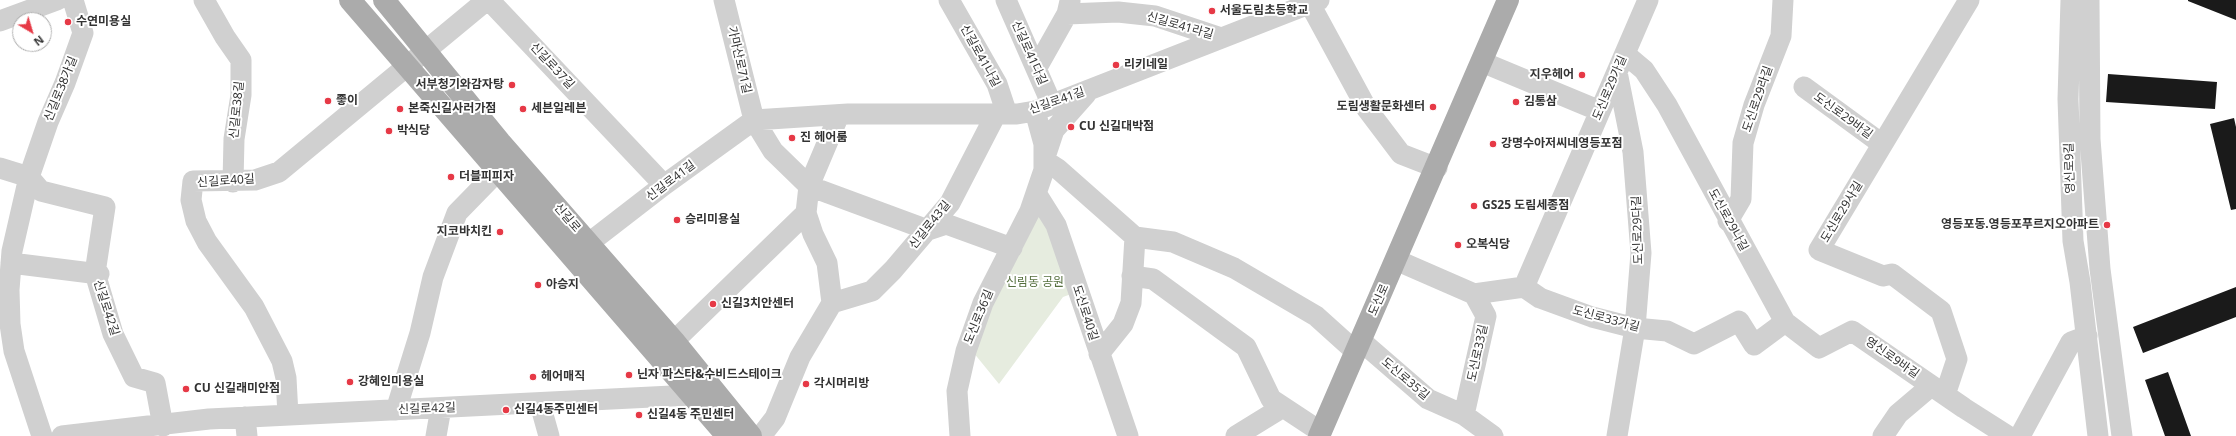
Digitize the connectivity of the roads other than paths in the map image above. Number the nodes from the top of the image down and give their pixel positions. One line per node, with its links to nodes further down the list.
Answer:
1 (57, 0): 18 (street)
2 (73, 0): 37 (street, 신길로38가길)
3 (204, 0): 38 (street, 신길로38길)
4 (350, 0): 23 (main road, 신길로)
5 (384, 0): 20 (main road, 신길로)
6 (488, 0): 20 (street, 신길로40길); 39 (street, 신길로37길)
7 (724, 0): 31 (street, 가마산로71길)
8 (949, 0): 29 (street, 신길로41나길)
9 (1006, 0): 24 (street, 신길로41다길)
10 (1508, 0): 21 (main road, 도신로)
11 (1648, 0): 22 (street, 도신로29가길)
12 (1783, 0): 43 (street, 도신로29라길)
13 (1969, 0): 32 (street, 도신로29사길)
14 (2071, 0): 58 (street, 영신로9길)
15 (2089, 0): 91 (street)
16 (1315, 2): 19 (street, 신길로41길); 35 (street)
17 (1069, 7): 19 (street, 신길로41라길); 24 (street, 신길로41라길)
18 (0, 21)
19 (1221, 38): 26 (street, 신길로41길)
20 (426, 52): 23 (street, 신길로40길); 46 (main road, 신길로)
21 (1482, 62): 28 (street); 35 (main road, 도신로)
22 (1621, 63): 28 (street, 도신로29가길); 43 (street, 도신로29나길); 56 (street, 도신로29다길)
23 (408, 67): 36 (main road, 신길로); 38 (street, 신길로40길)
24 (1036, 69): 27 (street, 신길로41다길)
25 (1804, 87): 32 (street, 도신로29바길)
26 (1089, 91): 27 (street, 신길로41길); 33 (street, 도신로36길)
27 (1044, 108): 29 (street, 신길로41길); 33 (street, 도신로36길)
28 (1600, 111): 52 (street, 도신로29가길)
29 (1001, 114): 30 (street, 신길로41길); 44 (street, 신길로43길)
30 (840, 115): 31 (street, 신길로41길); 40 (street)
31 (754, 120): 39 (street, 신길로41길); 40 (street)
32 (1882, 144): 62 (street, 도신로29사길)
33 (1044, 160): 41 (street, 도신로36길); 45 (street)
34 (0, 168): 37 (street)
35 (1437, 168): 48 (main road, 도신로)
36 (497, 172): 63 (main road, 신길로); 67 (street)
37 (29, 177): 49 (street, 신길로38가길); 50 (street, 신길로42길)
38 (233, 182): 68 (street, 신길로40길)
39 (664, 185): 46 (street, 신길로41길)
40 (809, 186): 42 (street); 44 (street)
41 (1036, 193): 47 (street, 도신로36길); 61 (street, 도신로40길)
42 (806, 213): 54 (street); 59 (street)
43 (1728, 220): 55 (street, 도신로29나길)
44 (928, 230): 47 (street); 54 (street, 신길로43길)
45 (1135, 237): 51 (street); 60 (street)
46 (589, 243): 59 (main road, 신길로)
47 (1012, 248): 82 (street, 도신로36길)
48 (1396, 260): 53 (street); 60 (main road, 도신로)
49 (7, 273): 50 (street); 75 (street, 신길로38가길)
50 (97, 274): 70 (street, 신길로42길)
51 (1132, 276): 61 (street); 65 (street, 도신로)
52 (1524, 287): 53 (street); 56 (street, 도신로33가길)
53 (1474, 294): 69 (street, 도신로33길)
54 (832, 303): 81 (street)
55 (1785, 322): 56 (street, 도신로33가길); 57 (street, 도신로29나길)
56 (1635, 328): 86 (street, 도신로29다길)
57 (1852, 331): 62 (street, 영신로9바길)
58 (2087, 336): 89 (street); 90 (street, 영신로9길)
59 (674, 340): 80 (main road, 신길로)
60 (1358, 346): 69 (street, 도신로35길); 74 (main road, 도신로)
61 (1099, 354): 83 (street, 도신로40길)
62 (1938, 391): 73 (street, 영신로9바길); 87 (street, 영신로9바길)
63 (692, 395): 64 (street, 신길로42길); 79 (main road, 신길로)
64 (540, 404): 66 (street, 신길로42길); 78 (street)
65 (1283, 407): 74 (street, 도신로); 84 (street)
66 (441, 408): 67 (street, 신길로42길); 77 (street)
67 (396, 410): 68 (street, 신길로42길)
68 (288, 415): 71 (street, 신길로42길)
69 (1464, 415): 85 (street, 도신로35길)
70 (163, 426): 72 (street, 신길로42길); 76 (street, 신길로42길)
71 (246, 427): 72 (street, 신길로42길)
72 (199, 429)
73 (1984, 429): 88 (street, 영신로9바길)
74 (1320, 434)
75 (42, 436)
76 (62, 436)
77 (436, 436)
78 (549, 436)
79 (727, 436)
80 (751, 436)
81 (761, 436)
82 (960, 436)
83 (1128, 436)
84 (1236, 436)
85 (1493, 436)
86 (1617, 436)
87 (1883, 436)
88 (2008, 436)
89 (2020, 436)
90 (2098, 436)
91 (2122, 436)

